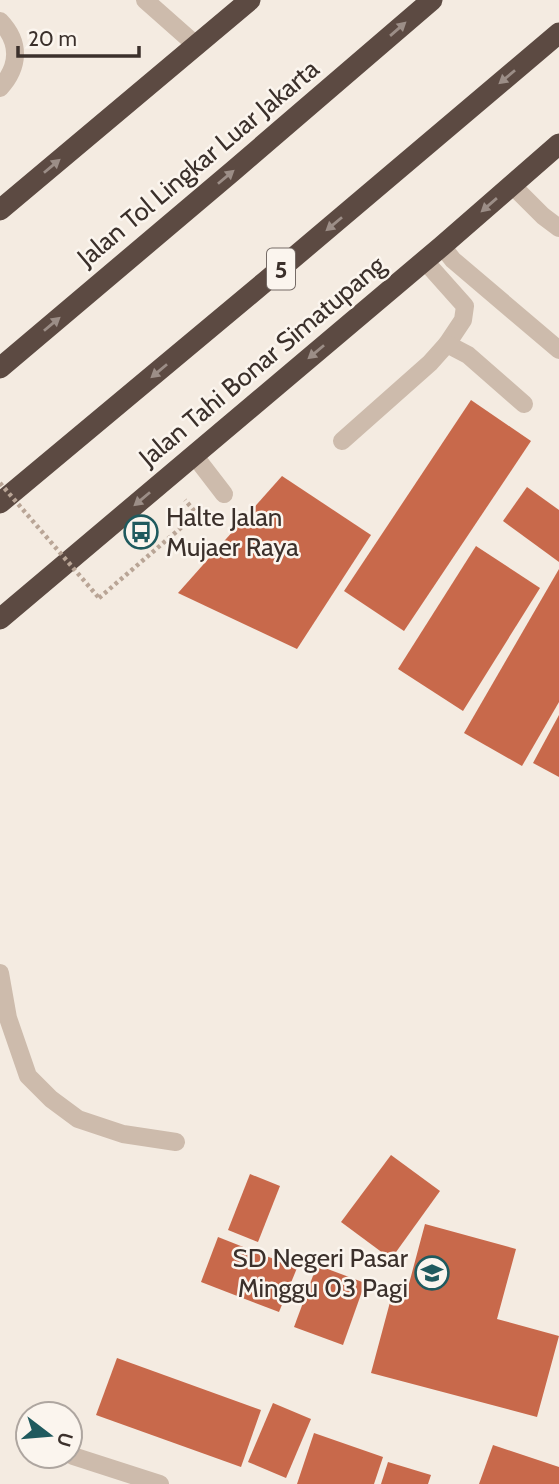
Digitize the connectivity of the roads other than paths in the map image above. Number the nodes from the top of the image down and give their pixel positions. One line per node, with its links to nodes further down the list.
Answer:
1 (145, 0): 6 (street)
2 (250, 0): 6 (highway)
3 (432, 0): 16 (highway, Jalan Tol Lingkar Luar Jakarta, one-way to 3)
4 (0, 22): 7 (street)
5 (559, 33): 21 (highway, 5, one-way to 21)
6 (197, 46): 10 (highway, one-way to 6)
7 (0, 88)
8 (559, 144): 9 (highway, Jalan Tahi Bonar Simatupang)
9 (512, 185): 11 (street); 12 (highway, Jalan Tahi Bonar Simatupang, one-way to 12)
10 (0, 209)
11 (559, 228)
12 (442, 246): 13 (highway, Jalan Tahi Bonar Simatupang); 15 (street)
13 (424, 260): 14 (street); 19 (highway, Jalan Tahi Bonar Simatupang, one-way to 19)
14 (447, 344): 17 (street); 18 (street)
15 (559, 350)
16 (0, 368)
17 (524, 404)
18 (342, 441)
19 (194, 455): 20 (street); 22 (highway, Jalan Tahi Bonar Simatupang, one-way to 22)
20 (224, 494)
21 (0, 503)
22 (0, 619)
23 (0, 973): 24 (street)
24 (176, 1142)
25 (84, 1460): 26 (street)
26 (160, 1484)

